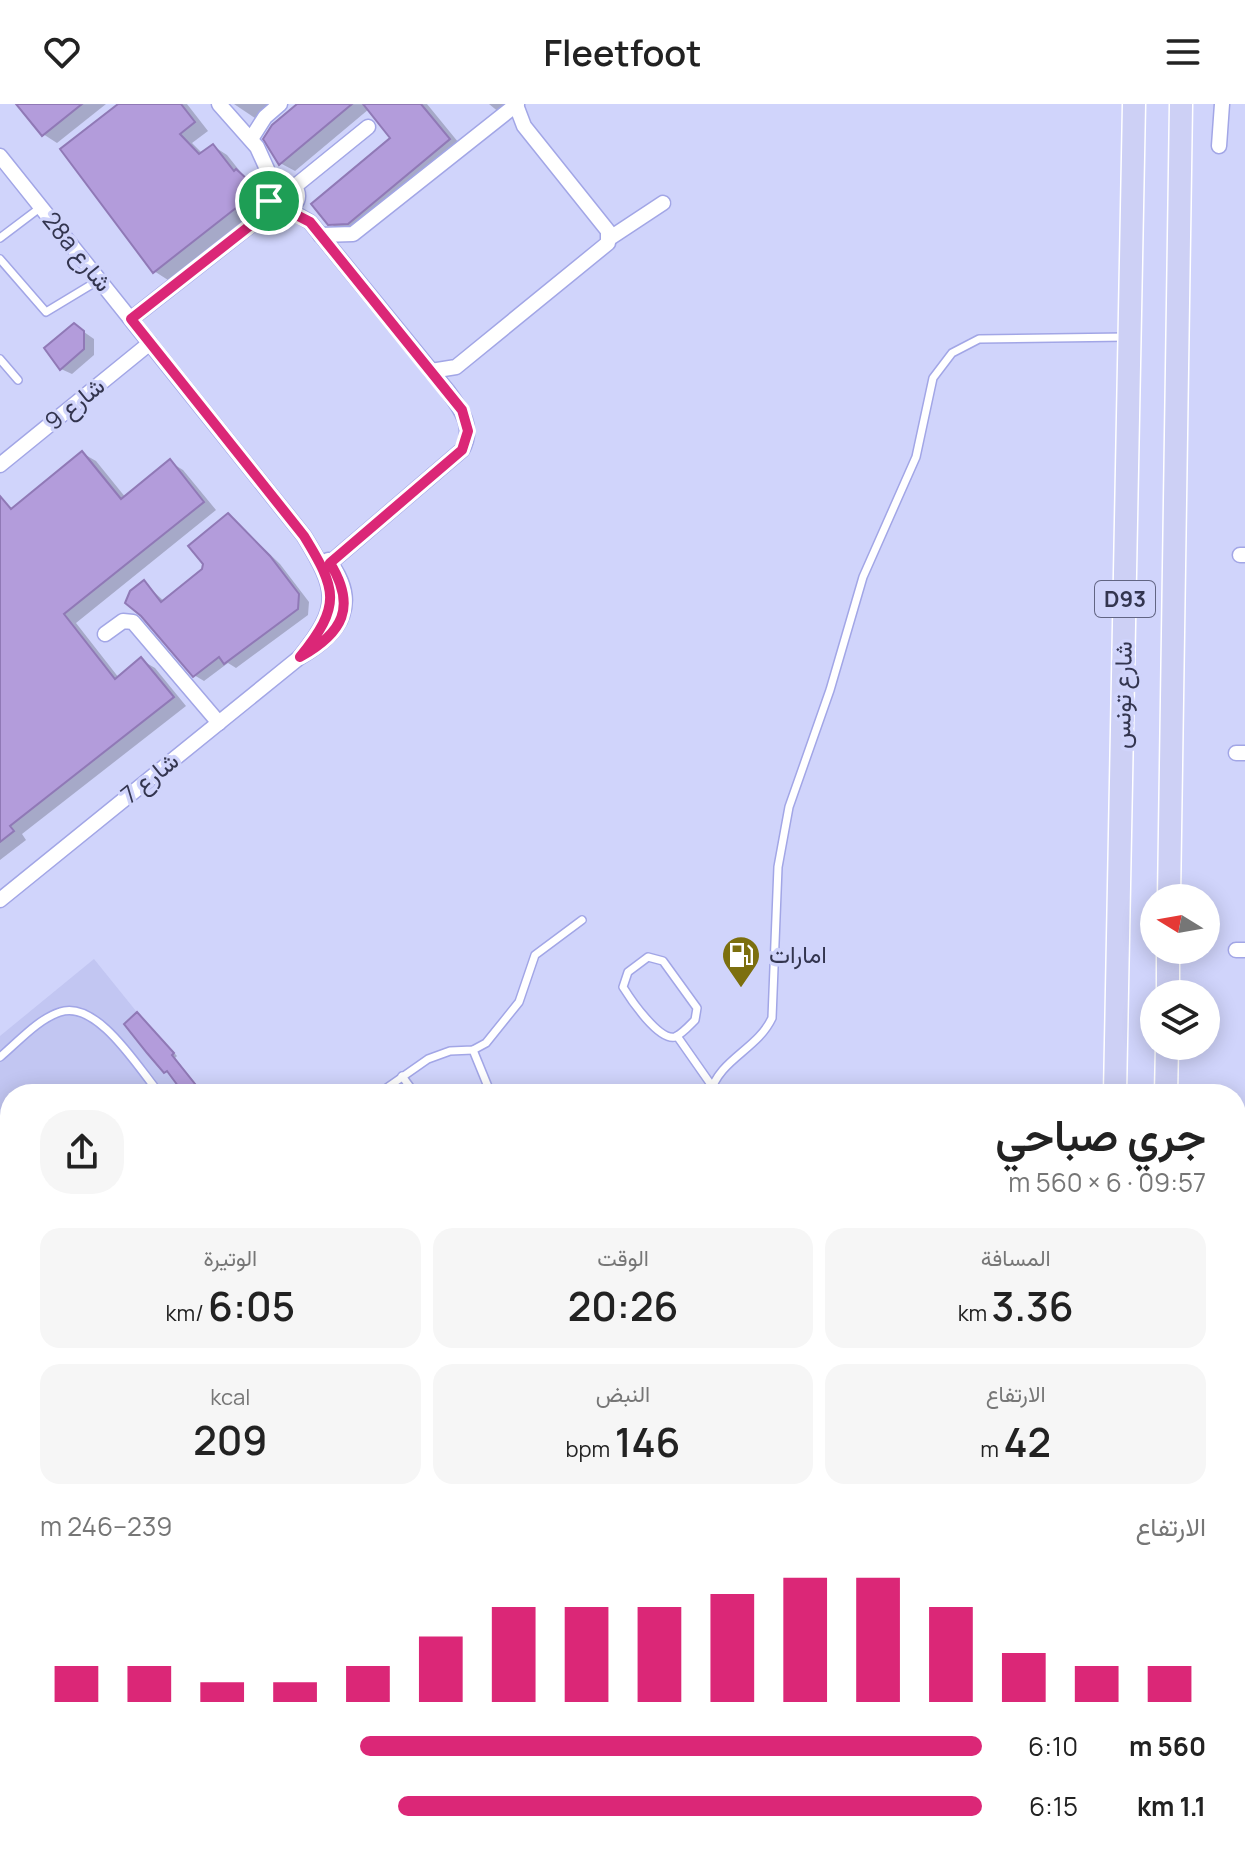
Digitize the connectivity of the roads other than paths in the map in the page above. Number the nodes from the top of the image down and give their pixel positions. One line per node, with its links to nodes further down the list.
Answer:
1 (219, 104): 8 (street)
2 (280, 104): 8 (street)
3 (516, 104): 15 (street); 17 (street)
4 (1134, 104): 21 (main road, شارع تونس / D93)
5 (1181, 104): 32 (main road, شارع تونس / D93)
6 (1222, 104): 9 (street)
7 (368, 127): 11 (street)
8 (251, 139): 12 (street)
9 (1219, 146)
10 (0, 156): 14 (street, 28a شارع)
11 (294, 187): 12 (street); 12 (street)
12 (280, 201): 15 (street); 20 (street)
13 (663, 203): 17 (street)
14 (41, 207): 16 (lane); 19 (street, 28a شارع)
15 (320, 235): 24 (street)
16 (0, 238)
17 (610, 238): 24 (street)
18 (0, 259): 19 (lane)
19 (99, 280): 20 (street, 28a شارع)
20 (131, 319): 22 (street, 28a شارع)
21 (1129, 337): 45 (lane); 46 (main road, شارع تونس / D93)
22 (150, 343): 26 (street, شارع 9); 27 (street, 28a شارع)
23 (0, 359): 25 (lane)
24 (431, 371): 28 (street)
25 (18, 380)
26 (0, 465)
27 (304, 536): 28 (street, 28a شارع); 30 (street, 28a شارع)
28 (330, 563): 30 (street, 28a شارع)
29 (105, 634): 31 (street)
30 (300, 657): 31 (street, شارع 7)
31 (219, 723): 33 (street, شارع 7)
32 (1169, 884)
33 (0, 900)
34 (582, 920): 36 (lane)
35 (677, 1036): 35 (lane); 44 (lane)
36 (473, 1050): 39 (lane); 43 (lane)
37 (0, 1057): 40 (lane)
38 (1167, 1060): 47 (main road)
39 (402, 1076): 41 (lane); 42 (lane)
40 (152, 1084)
41 (391, 1084)
42 (408, 1084)
43 (487, 1084)
44 (707, 1084)
45 (714, 1084)
46 (1115, 1084)
47 (1166, 1084)

